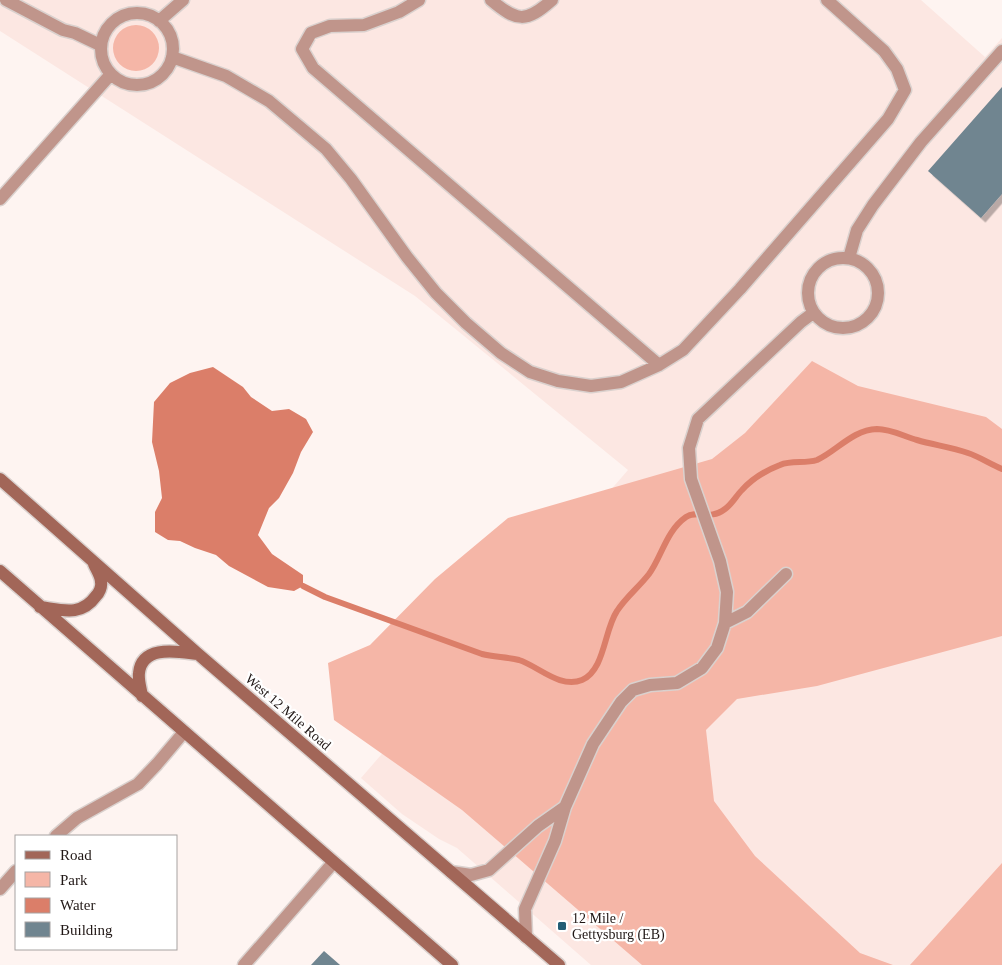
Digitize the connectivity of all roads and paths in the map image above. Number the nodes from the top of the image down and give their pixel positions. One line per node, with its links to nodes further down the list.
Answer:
1 (6, 0): 8 (lane)
2 (183, 0): 7 (lane)
3 (419, 0): 15 (lane)
4 (491, 0): 5 (lane)
5 (552, 0)
6 (827, 0): 15 (lane)
7 (159, 21): 8 (lane); 10 (lane)
8 (100, 45): 11 (lane)
9 (1002, 51): 13 (lane)
10 (172, 57): 11 (lane); 15 (lane)
11 (111, 74): 12 (lane)
12 (0, 199)
13 (849, 258): 14 (lane); 14 (lane)
14 (814, 313): 21 (lane)
15 (659, 365)
16 (0, 480): 17 (main road, West 12 Mile Road)
17 (93, 561): 20 (main road); 22 (main road, West 12 Mile Road)
18 (0, 572): 20 (main road)
19 (786, 574): 21 (lane)
20 (40, 607): 23 (main road)
21 (725, 623): 25 (lane)
22 (198, 654): 23 (main road); 29 (main road, West 12 Mile Road)
23 (142, 696): 24 (main road)
24 (184, 732): 26 (lane); 27 (main road)
25 (565, 808): 29 (lane); 31 (lane)
26 (57, 835)
27 (334, 862): 32 (lane); 33 (main road)
28 (15, 872): 30 (lane)
29 (451, 872): 31 (main road, West 12 Mile Road)
30 (0, 889)
31 (526, 937): 34 (main road, West 12 Mile Road)
32 (244, 965)
33 (452, 965)
34 (559, 965)

